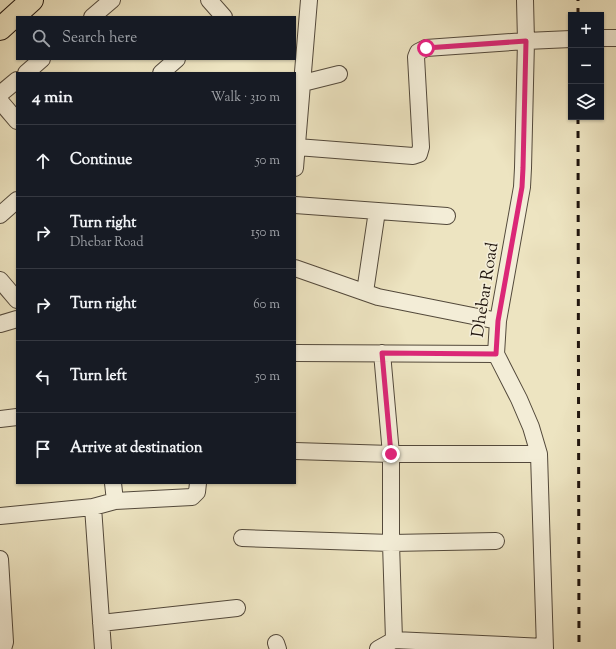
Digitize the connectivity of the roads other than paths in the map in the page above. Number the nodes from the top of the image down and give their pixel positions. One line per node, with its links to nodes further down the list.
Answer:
1 (32, 0): 8 (highway)
2 (112, 0): 6 (street)
3 (209, 0): 7 (street)
4 (309, 0): 19 (street)
5 (525, 0): 12 (street, Dhebar Road)
6 (93, 16)
7 (223, 16)
8 (0, 28)
9 (604, 38): 10 (street)
10 (616, 38)
11 (568, 39): 12 (street)
12 (526, 41): 23 (street); 35 (street, Dhebar Road)
13 (41, 60): 15 (street)
14 (176, 60): 16 (street)
15 (27, 72)
16 (162, 72)
17 (339, 74): 19 (street)
18 (16, 81): 20 (street)
19 (303, 83): 23 (street)
20 (0, 94)
21 (0, 101): 22 (street)
22 (16, 120)
23 (297, 147): 24 (street)
24 (296, 158)
25 (16, 201): 28 (street)
26 (296, 205): 27 (street)
27 (377, 211): 29 (street); 32 (street)
28 (0, 215)
29 (447, 216)
30 (296, 268): 32 (street)
31 (0, 280): 33 (street)
32 (365, 292): 35 (street)
33 (16, 299)
34 (16, 319): 36 (street)
35 (498, 321): 39 (street, Dhebar Road)
36 (0, 324)
37 (296, 353): 38 (street)
38 (382, 353): 39 (street); 43 (street)
39 (496, 354): 44 (street, Dhebar Road)
40 (16, 417): 41 (street)
41 (0, 419)
42 (296, 451): 43 (street)
43 (391, 454): 44 (street); 52 (street)
44 (539, 454): 59 (street, Dhebar Road)
45 (113, 484): 47 (street)
46 (198, 484): 47 (street)
47 (115, 501): 48 (street)
48 (93, 507): 49 (street); 55 (street)
49 (0, 516)
50 (242, 538): 52 (street)
51 (496, 541): 52 (street)
52 (391, 543): 56 (street)
53 (0, 560): 57 (street)
54 (237, 608): 55 (street)
55 (102, 623): 60 (street)
56 (394, 640): 58 (street); 61 (street)
57 (3, 643)
58 (434, 646): 59 (street)
59 (545, 648)
60 (103, 649)
61 (378, 649)

